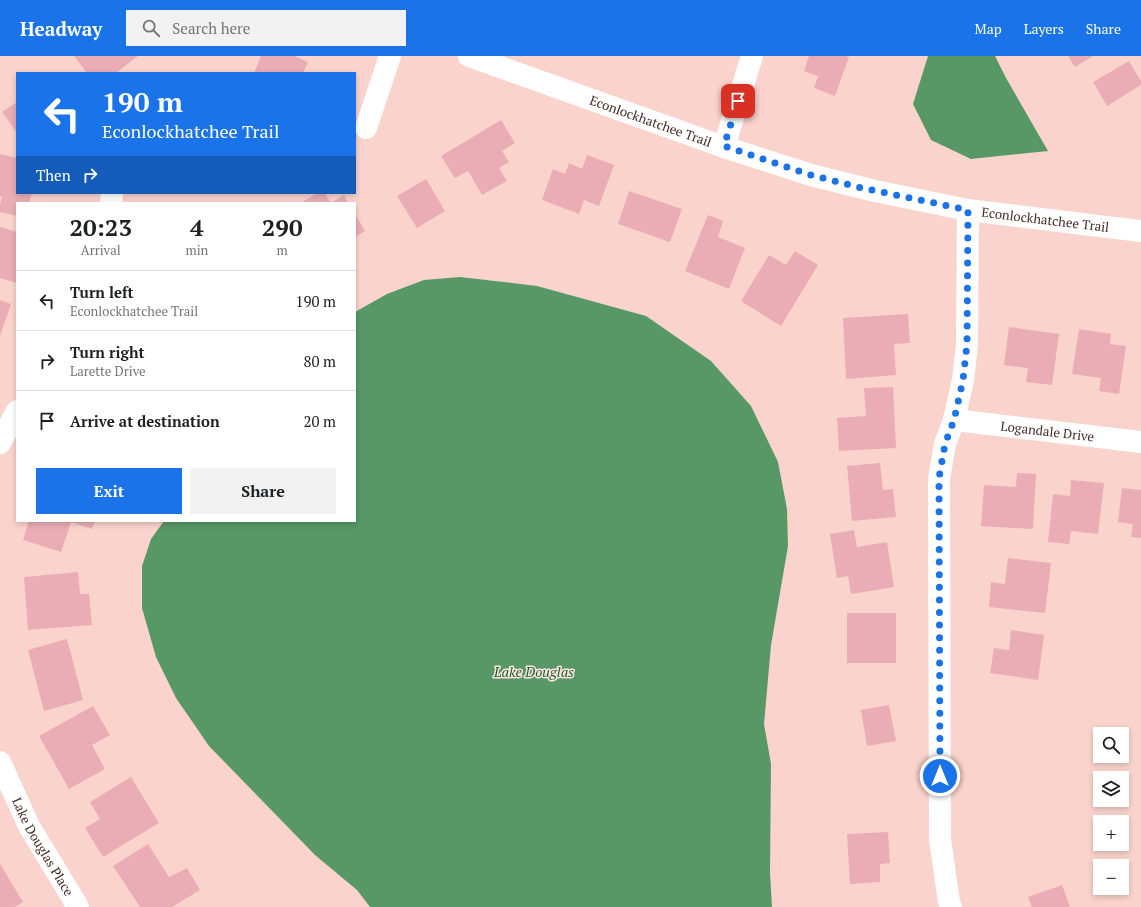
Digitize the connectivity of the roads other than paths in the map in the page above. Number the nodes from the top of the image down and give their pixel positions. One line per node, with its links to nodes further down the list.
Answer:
1 (390, 56): 4 (street)
2 (469, 56): 5 (street, Econlockhatchee Trail)
3 (752, 56): 5 (street)
4 (366, 128)
5 (724, 146): 6 (street, Econlockhatchee Trail)
6 (968, 210): 7 (street, Econlockhatchee Trail); 9 (street)
7 (1141, 231)
8 (16, 413): 11 (street)
9 (954, 420): 10 (street, Logandale Drive); 14 (street)
10 (1141, 442)
11 (0, 443)
12 (0, 762): 13 (street, Lake Douglas Place)
13 (78, 907)
14 (951, 907)

